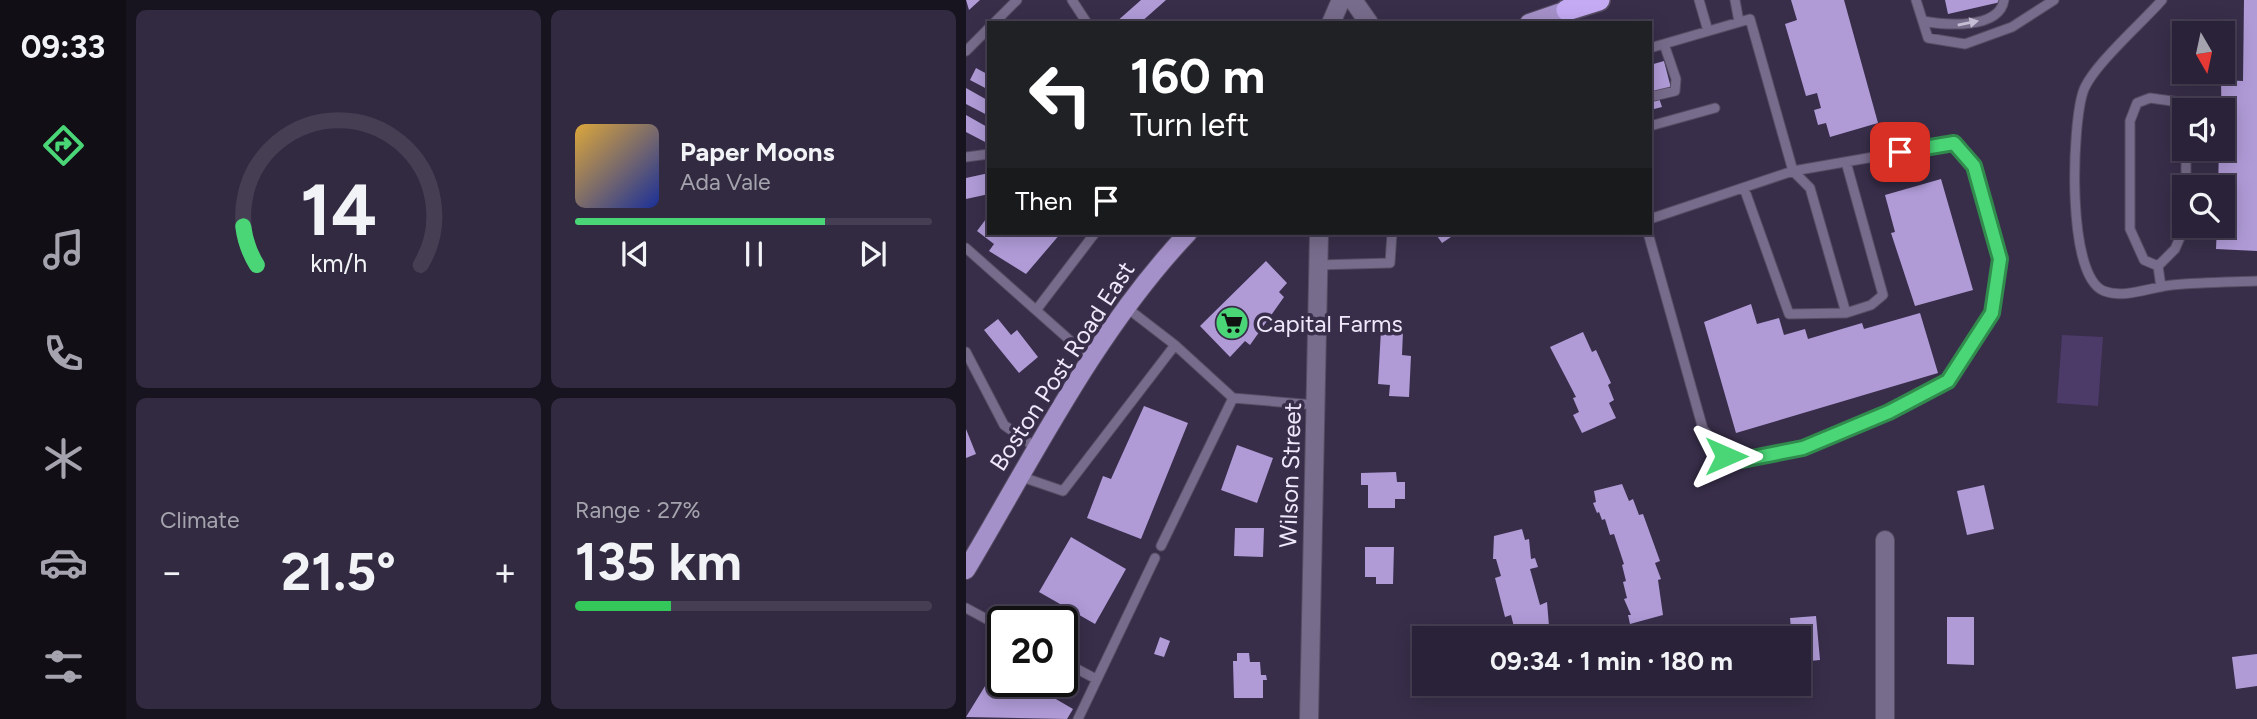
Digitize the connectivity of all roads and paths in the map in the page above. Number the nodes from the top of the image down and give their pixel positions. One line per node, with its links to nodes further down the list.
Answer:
1 (1017, 0): 13 (lane)
2 (1072, 0): 14 (lane)
3 (1341, 0): 15 (street)
4 (1353, 0): 16 (street)
5 (1599, 0): 12 (highway)
6 (1699, 0): 21 (lane)
7 (1735, 0): 19 (lane)
8 (1916, 0): 18 (lane)
9 (2004, 0): 18 (lane, one-way to 9)
10 (2054, 0): 18 (lane)
11 (2162, 0): 45 (lane)
12 (1569, 16): 17 (main road)
13 (996, 21)
14 (1086, 21)
15 (1332, 21)
16 (1367, 21)
17 (1540, 21)
18 (1923, 21)
19 (1739, 22): 21 (lane); 32 (lane)
20 (987, 30): 24 (lane)
21 (1708, 31): 22 (lane)
22 (1664, 44): 23 (lane); 25 (lane)
23 (1652, 47)
24 (966, 51)
25 (1652, 97)
26 (2172, 101): 43 (lane)
27 (1715, 107): 28 (lane)
28 (1652, 124)
29 (987, 154): 30 (lane)
30 (966, 156)
31 (1846, 162): 32 (lane); 39 (lane); 48 (lane)
32 (1793, 171): 33 (lane); 48 (lane)
33 (1744, 188): 34 (lane); 48 (lane)
34 (1652, 218)
35 (1093, 235): 47 (lane)
36 (1186, 235): 46 (main road, Boston Post Road East)
37 (1318, 235): 42 (street, Wilson Street)
38 (1392, 235): 42 (lane)
39 (1649, 235)
40 (2180, 238): 43 (lane)
41 (966, 248): 47 (lane)
42 (1318, 265): 53 (street, Wilson Street)
43 (2158, 266): 45 (lane)
44 (2257, 281): 45 (lane)
45 (2161, 287)
46 (1127, 308): 49 (lane); 51 (main road, Boston Post Road East)
47 (1037, 309): 51 (lane)
48 (1846, 313)
49 (1175, 345): 52 (lane); 55 (lane)
50 (966, 352): 54 (lane)
51 (1092, 360): 54 (main road, Boston Post Road East)
52 (1233, 398): 53 (lane); 57 (lane)
53 (1317, 405): 65 (street, Wilson Street)
54 (1038, 449): 55 (main road, Boston Post Road East)
55 (1022, 477): 59 (main road, Boston Post Road East)
56 (1885, 540): 66 (street)
57 (1161, 547)
58 (1155, 558): 63 (lane)
59 (966, 570)
60 (966, 608): 61 (lane)
61 (987, 619)
62 (1078, 669): 63 (lane)
63 (1096, 679): 64 (lane)
64 (1078, 719)
65 (1309, 719)
66 (1885, 719)

